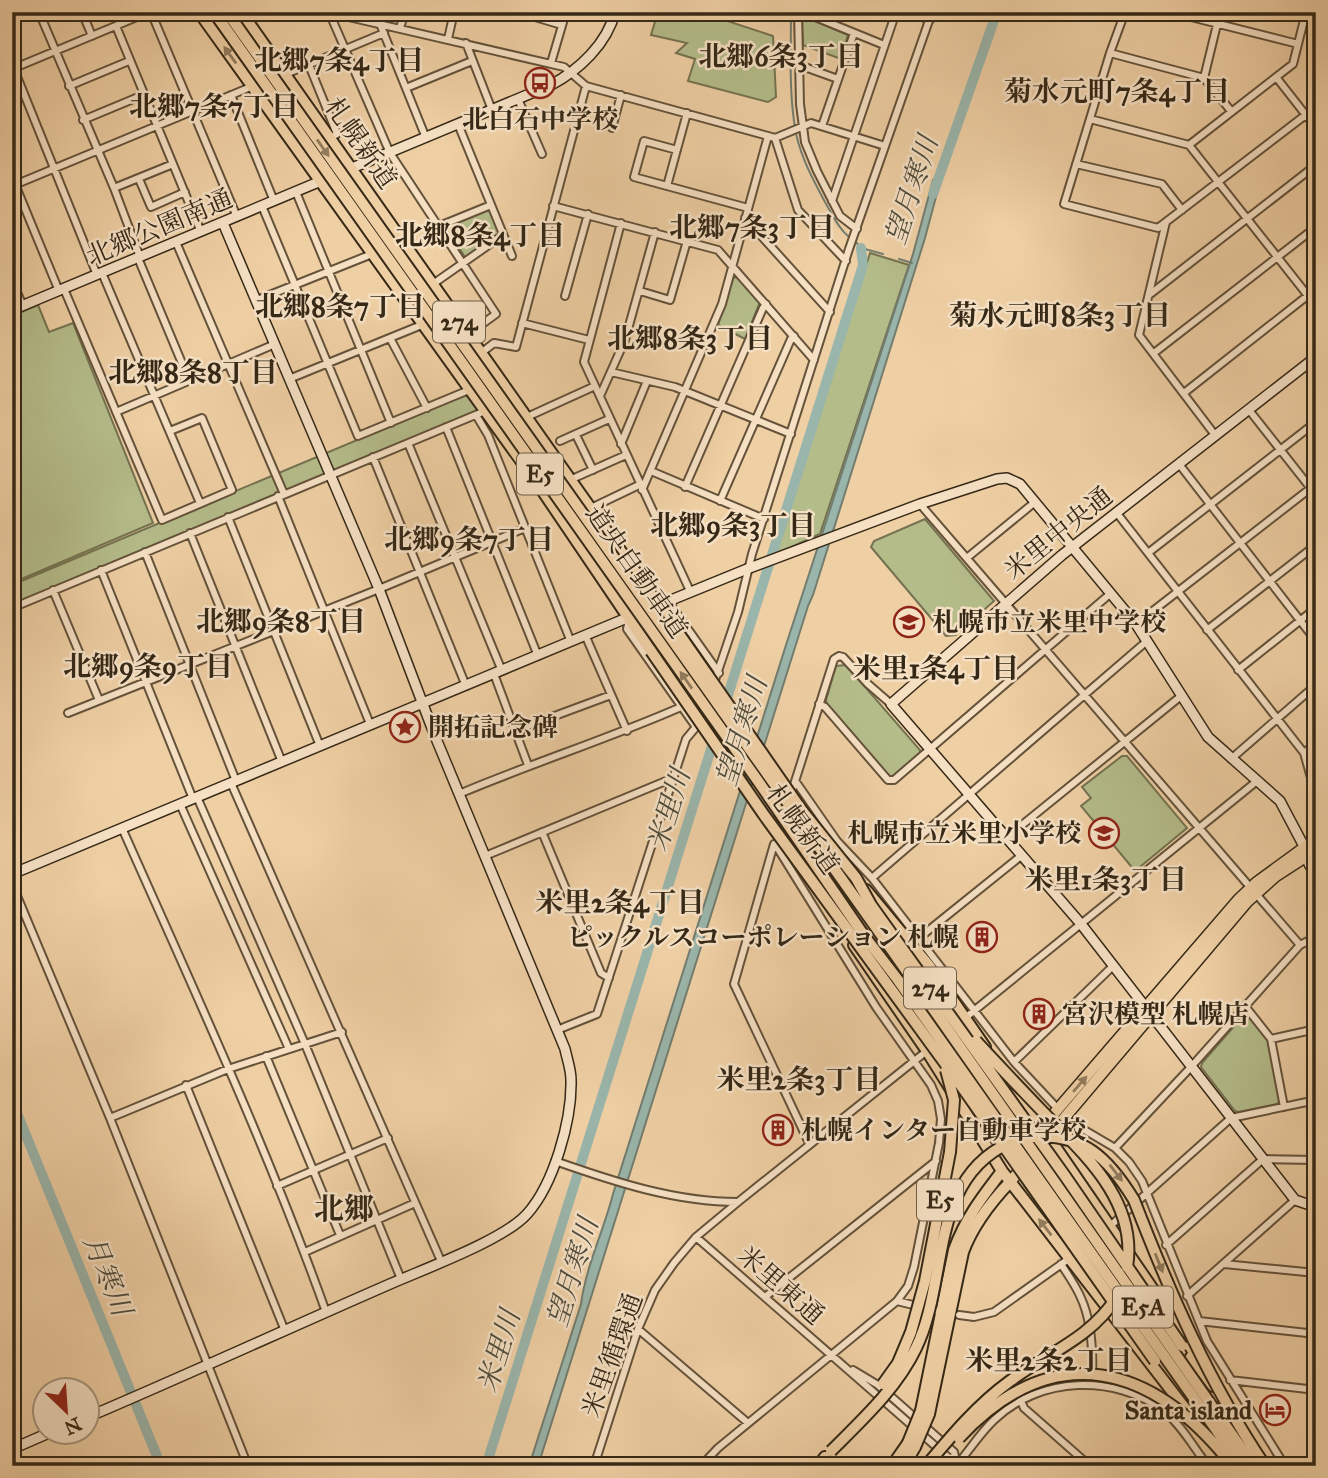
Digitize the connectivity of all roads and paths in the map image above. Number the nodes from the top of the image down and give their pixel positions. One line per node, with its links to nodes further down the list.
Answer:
1 (38, 12): 38 (street)
2 (82, 12): 32 (street)
3 (150, 12): 28 (street); 61 (street)
4 (200, 12): 52 (highway, 札幌新道 / 274, one-way to 4)
5 (214, 12): 299 (highway, 道央自動車道 / E5, one-way to 5, bridge)
6 (227, 12): 298 (highway, 道央自動車道 / E5, one-way to 298, bridge)
7 (241, 12): 46 (highway, 札幌新道 / 274)
8 (328, 12): 24 (street); 37 (street)
9 (366, 12): 24 (street)
10 (405, 12): 29 (street)
11 (454, 12): 33 (street)
12 (518, 12): 27 (street)
13 (566, 12): 27 (street)
14 (615, 12): 47 (street)
15 (797, 12): 44 (street)
16 (803, 12): 31 (street)
17 (896, 12): 36 (street)
18 (909, 12): 23 (street)
19 (1125, 12): 39 (street)
20 (1171, 12): 26 (street)
21 (1220, 12): 26 (street)
22 (1306, 12): 35 (street)
23 (931, 16): 78 (street)
24 (364, 20): 25 (street)
25 (380, 24): 29 (street); 30 (street)
26 (1216, 24): 35 (street); 49 (street)
27 (562, 25): 42 (street)
28 (116, 26): 32 (street); 40 (street)
29 (400, 29): 33 (street)
30 (384, 33): 37 (street); 54 (street)
31 (854, 33): 36 (street); 50 (street)
32 (92, 36): 38 (street)
33 (448, 39): 34 (street)
34 (466, 43): 41 (street); 42 (street)
35 (1298, 44): 48 (street)
36 (884, 45): 73 (street)
37 (345, 49): 43 (street); 81 (street)
38 (55, 51): 45 (street); 51 (street)
39 (1110, 53): 49 (street); 65 (street)
40 (129, 61): 51 (street); 55 (street)
41 (472, 61): 54 (street); 60 (street)
42 (551, 63): 47 (street)
43 (309, 65): 46 (street); 76 (street)
44 (799, 65): 50 (street); 70 (street)
45 (13, 67): 86 (street)
46 (286, 74): 76 (highway, 札幌新道 / 274)
47 (571, 74): 53 (street); 58 (street, 北郷公園南通)
48 (1276, 77): 62 (street); 64 (street)
49 (1205, 78): 62 (street)
50 (838, 79): 69 (street)
51 (69, 86): 66 (street)
52 (253, 86): 56 (street); 90 (highway, 札幌新道 / 274)
53 (586, 86): 57 (street); 100 (street)
54 (406, 88): 75 (street)
55 (143, 95): 66 (street); 68 (street)
56 (232, 95): 61 (street); 97 (street)
57 (621, 95): 63 (street); 71 (street)
58 (518, 99): 60 (street, 北郷公園南通); 82 (street)
59 (1316, 107): 64 (street)
60 (492, 110): 67 (street, 北郷公園南通)
61 (193, 111): 68 (street); 105 (street)
62 (1231, 111): 77 (street)
63 (687, 113): 74 (street); 79 (street)
64 (1306, 115): 72 (street); 91 (street)
65 (1090, 119): 77 (street); 84 (street)
66 (83, 120): 80 (street)
67 (458, 124): 75 (street, 北郷公園南通); 99 (street)
68 (157, 126): 80 (street); 83 (street)
69 (822, 126): 70 (street); 73 (street)
70 (800, 127): 74 (street); 98 (street)
71 (612, 128)
72 (1316, 128)
73 (853, 136): 78 (street); 98 (street)
74 (771, 137): 102 (street); 123 (street)
75 (426, 138): 81 (street, 北郷公園南通)
76 (329, 139): 87 (highway, 札幌新道 / 274)
77 (1189, 145): 91 (street)
78 (885, 146): 113 (street)
79 (677, 150): 93 (street); 93 (street)
80 (96, 151): 86 (street); 94 (street)
81 (390, 153): 87 (street, 北郷公園南通); 111 (street)
82 (542, 154)
83 (173, 164): 89 (street); 95 (street)
84 (1076, 164): 103 (street); 108 (street)
85 (1316, 165): 107 (street)
86 (54, 169): 92 (street); 127 (street)
87 (351, 169): 90 (street, 北郷公園南通); 129 (highway, 札幌新道 / 274)
88 (12, 177): 92 (street)
89 (139, 178): 94 (street); 95 (street)
90 (321, 181): 96 (street, 北郷公園南通); 119 (highway, 札幌新道 / 274)
91 (1219, 182): 103 (street); 107 (street)
92 (14, 186): 132 (street)
93 (667, 186): 102 (street)
94 (114, 188): 122 (street)
95 (185, 192): 114 (street)
96 (296, 192): 97 (street, 北郷公園南通); 126 (street)
97 (274, 201): 101 (street, 北郷公園南通)
98 (832, 201): 113 (street)
99 (491, 205): 111 (street); 116 (street)
100 (553, 205): 104 (street); 143 (street)
101 (262, 206): 105 (street, 北郷公園南通); 130 (street)
102 (748, 208): 106 (street)
103 (1182, 210): 108 (street)
104 (588, 214): 110 (street); 135 (street)
105 (237, 216): 109 (street, 北郷公園南通)
106 (746, 218): 125 (street); 142 (street)
107 (1247, 218): 121 (street); 134 (street)
108 (1166, 222): 134 (street)
109 (223, 223): 114 (street, 北郷公園南通); 137 (street)
110 (621, 223): 115 (street); 148 (street)
111 (437, 227): 124 (street)
112 (1316, 227): 121 (street)
113 (856, 231): 123 (street)
114 (201, 232): 118 (street, 北郷公園南通)
115 (655, 232): 117 (street); 133 (street)
116 (503, 235): 120 (street); 124 (street)
117 (687, 241): 125 (street); 133 (street)
118 (176, 242): 122 (street, 北郷公園南通); 156 (street)
119 (372, 254): 126 (street); 144 (highway, 札幌新道 / 274)
120 (512, 256)
121 (1277, 256): 136 (street); 152 (street)
122 (139, 258): 127 (street, 北郷公園南通); 159 (street)
123 (846, 261): 142 (street)
124 (462, 264): 129 (street); 145 (street)
125 (732, 266): 138 (street); 163 (street)
126 (329, 272): 130 (street); 150 (street)
127 (100, 274): 132 (street, 北郷公園南通); 165 (street)
128 (12, 281): 139 (street)
129 (433, 284): 145 (highway, 札幌新道 / 274)
130 (295, 286): 137 (street); 155 (street)
131 (1316, 289): 136 (street)
132 (61, 290): 139 (street, 北郷公園南通); 170 (street)
133 (640, 291): 157 (street)
134 (1149, 295): 152 (street)
135 (565, 296)
136 (1308, 296): 140 (street); 164 (street)
137 (257, 300): 149 (street)
138 (766, 304): 146 (street); 167 (street)
139 (23, 306): 141 (street, 北郷公園南通)
140 (1316, 306)
141 (12, 310)
142 (830, 312): 154 (street)
143 (522, 323): 148 (street); 151 (street)
144 (424, 324): 147 (street); 162 (highway, 札幌新道 / 274)
145 (467, 335): 151 (highway, 札幌新道 / 274)
146 (794, 336): 154 (street); 174 (street)
147 (390, 338): 150 (street); 168 (street)
148 (589, 340): 161 (street)
149 (275, 344): 156 (street); 158 (street)
150 (361, 349): 155 (street); 176 (street)
151 (481, 353): 172 (highway, 札幌新道 / 274)
152 (1154, 353): 164 (street)
153 (1316, 357): 169 (street, 米里中央通)
154 (814, 360): 179 (street)
155 (327, 363): 158 (street); 176 (street)
156 (228, 364): 159 (street); 196 (street)
157 (611, 372): 160 (street); 166 (street)
158 (289, 379): 191 (street)
159 (188, 380): 165 (street)
160 (647, 381): 163 (street); 184 (street)
161 (595, 386): 166 (street); 172 (street)
162 (469, 390): 168 (street); 171 (highway, 札幌新道 / 274)
163 (684, 391): 167 (street); 190 (street)
164 (1184, 393): 181 (street)
165 (155, 395): 170 (street); 178 (street)
166 (600, 397): 173 (street)
167 (720, 406): 174 (street); 195 (street)
168 (427, 408): 176 (street)
169 (1249, 410): 181 (street, 米里中央通); 185 (street)
170 (116, 412): 200 (street)
171 (480, 413): 177 (street); 207 (street); 231 (highway, 札幌新道 / 274)
172 (526, 418): 192 (highway, 札幌新道 / 274)
173 (609, 419): 180 (street); 184 (street)
174 (755, 421): 179 (street); 198 (street)
175 (1316, 422): 185 (street)
176 (391, 423)
177 (446, 427): 183 (street); 209 (street)
178 (170, 431): 200 (street); 200 (street)
179 (791, 434): 206 (street)
180 (576, 435): 182 (street); 189 (street)
181 (1215, 435): 188 (street, 米里中央通)
182 (560, 442)
183 (408, 443): 187 (street); 215 (street)
184 (621, 444): 186 (street)
185 (1280, 450): 193 (street); 202 (street)
186 (626, 455): 189 (street); 194 (street)
187 (373, 457): 191 (street); 219 (street)
188 (1179, 464): 202 (street); 204 (street, 米里中央通)
189 (593, 470): 192 (street)
190 (651, 471): 194 (street); 195 (street)
191 (330, 475): 196 (street); 221 (street)
192 (572, 480): 203 (highway, 札幌新道 / 274)
193 (1313, 486): 197 (street); 210 (street)
194 (641, 487): 203 (street); 224 (street)
195 (685, 487): 198 (street)
196 (281, 495): 205 (street); 230 (street)
197 (1316, 495)
198 (720, 501): 206 (street)
199 (1035, 502): 201 (street); 212 (street); 216 (street)
200 (200, 503)
201 (920, 504): 216 (street); 217 (street)
202 (1211, 505): 210 (street); 214 (street)
203 (591, 508): 226 (highway, 札幌新道 / 274)
204 (1116, 512): 212 (street, 米里中央通); 214 (street)
205 (228, 517): 208 (street); 234 (street)
206 (764, 519): 217 (street)
207 (525, 528): 209 (street); 239 (street)
208 (190, 533): 213 (street); 240 (street)
209 (492, 542): 215 (street); 242 (street)
210 (1240, 543): 220 (street); 223 (street)
211 (1316, 545): 220 (street)
212 (1072, 548): 225 (street); 227 (street, 米里中央通)
213 (145, 552): 218 (street); 243 (street)
214 (1148, 553): 223 (street)
215 (455, 556): 219 (street); 245 (street)
216 (968, 557): 227 (street)
217 (751, 567): 224 (street); 246 (street)
218 (101, 570): 222 (street); 247 (street)
219 (419, 572): 221 (street); 249 (street)
220 (1270, 582): 232 (street); 235 (street)
221 (379, 589): 230 (street); 254 (street)
222 (53, 590): 228 (street); 253 (street)
223 (1177, 591): 233 (street); 235 (street)
224 (690, 592): 226 (street)
225 (1111, 593): 233 (street); 241 (street)
226 (663, 603): 231 (street); 246 (street); 292 (highway, 札幌新道 / 274, bridge)
227 (1006, 603): 241 (street); 256 (street, 米里中央通)
228 (12, 608)
229 (1316, 608): 232 (street)
230 (325, 610): 234 (street); 260 (street)
231 (630, 618): 236 (street); 257 (street); 296 (highway, 札幌新道 / 274, bridge)
232 (1300, 621): 238 (street); 244 (street)
233 (1136, 624): 237 (street)
234 (274, 629): 240 (street); 266 (street)
235 (1207, 630): 244 (street)
236 (586, 636): 239 (street); 251 (street)
237 (1147, 641): 250 (street); 252 (street)
238 (1316, 641)
239 (571, 642): 242 (street)
240 (236, 645): 243 (street); 270 (street)
241 (1047, 651): 250 (street); 267 (street)
242 (538, 656): 245 (street)
243 (191, 663): 247 (street); 275 (street)
244 (1238, 670): 259 (street)
245 (498, 673): 249 (street); 262 (street)
246 (719, 673): 261 (street)
247 (146, 681): 253 (street); 279 (street)
248 (1316, 685): 259 (street)
249 (466, 686): 254 (street)
250 (1084, 694): 264 (street); 278 (street)
251 (611, 695): 262 (street); 263 (street)
252 (1181, 696): 264 (street); 269 (street)
253 (99, 700): 258 (street)
254 (423, 702): 260 (street); 277 (street)
255 (819, 704): 256 (street); 267 (street); 276 (street)
256 (891, 704): 267 (street)
257 (681, 707): 261 (street); 263 (street)
258 (68, 713)
259 (1277, 719): 268 (street); 269 (street)
260 (370, 724): 266 (street)
261 (696, 727): 272 (street)
262 (514, 731): 271 (street)
263 (626, 731): 271 (street)
264 (1126, 742): 282 (street); 284 (street)
265 (1316, 743): 268 (street)
266 (320, 746): 270 (street)
267 (930, 751): 278 (street)
268 (1304, 753): 273 (street)
269 (1231, 759): 274 (street)
270 (282, 762): 275 (street)
271 (527, 765): 277 (street)
272 (673, 778): 283 (street); 304 (street)
273 (1314, 778)
274 (1257, 781): 282 (street, 米里循環通); 287 (street)
275 (234, 782): 279 (street); 311 (street)
276 (796, 782): 286 (street); 293 (street)
277 (459, 794): 288 (street)
278 (969, 795): 284 (street); 293 (street)
279 (195, 798): 280 (street); 313 (street)
280 (180, 804): 281 (street); 314 (street)
281 (122, 828): 290 (street); 320 (street)
282 (1199, 829): 295 (street); 297 (street, 米里循環通)
283 (542, 832): 288 (street); 304 (street)
284 (1006, 838): 289 (street)
285 (1316, 839): 287 (main road)
286 (775, 844): 317 (street); 329 (street)
287 (1311, 853): 291 (street); 295 (main road)
288 (485, 856): 310 (street)
289 (1021, 856): 297 (street); 301 (street)
290 (12, 874)
291 (1316, 874)
292 (856, 878): 308 (highway, bridge); 370 (highway, 札幌新道 / 274, bridge)
293 (872, 878): 301 (street)
294 (12, 884): 325 (street)
295 (1254, 890): 302 (street); 307 (main road)
296 (829, 904): 315 (highway, bridge); 368 (highway, 札幌新道 / 274, bridge)
297 (1081, 925): 303 (street); 306 (street, 米里循環通)
298 (875, 926): 331 (highway, 道央自動車道 / E5A, bridge); 390 (highway, E5, bridge)
299 (864, 937): 331 (highway, 道央自動車道 / E5A, bridge); 382 (highway, E5, bridge)
300 (1316, 937): 302 (street)
301 (919, 938): 306 (street)
302 (1300, 945): 305 (street)
303 (1113, 966): 307 (street); 318 (street)
304 (609, 978): 310 (street)
305 (1245, 1006): 312 (street); 319 (street)
306 (975, 1010): 308 (street, 米里循環通); 318 (street)
307 (1148, 1010): 319 (street); 324 (main road)
308 (964, 1017): 315 (street, 米里循環通); 327 (highway)
309 (1316, 1029): 312 (street)
310 (557, 1030): 335 (street)
311 (342, 1032): 313 (street); 328 (street)
312 (1271, 1039): 323 (street)
313 (305, 1044): 314 (street); 332 (street)
314 (289, 1049): 316 (street)
315 (927, 1051): 317 (street, 米里循環通); 338 (highway)
316 (267, 1056): 320 (street); 337 (street)
317 (913, 1061): 329 (street, 米里循環通); 336 (street)
318 (1014, 1062): 324 (street)
319 (1191, 1067): 326 (street); 330 (street)
320 (228, 1069): 321 (street); 340 (street)
321 (186, 1085): 325 (street); 365 (street)
322 (1316, 1100): 323 (street)
323 (1284, 1107): 326 (street)
324 (1061, 1114): 327 (main road); 330 (street)
325 (110, 1118): 369 (street)
326 (1231, 1118): 333 (street); 341 (street)
327 (1046, 1132): 338 (main road); 339 (main road); 347 (highway)
328 (388, 1138): 332 (street); 344 (street)
329 (809, 1143): 343 (street, 米里循環通)
330 (1115, 1148): 341 (street)
331 (1027, 1152): 397 (highway, E5A, bridge); 398 (highway, E5A, bridge)
332 (351, 1154): 337 (street); 346 (street)
333 (1263, 1158): 334 (street); 342 (street); 350 (street)
334 (1316, 1160)
335 (555, 1161): 343 (street); 352 (street)
336 (936, 1161): 357 (street); 359 (street)
337 (313, 1170): 340 (street); 348 (street)
338 (1002, 1171): 339 (highway); 376 (highway)
339 (1010, 1182): 353 (highway, one-way to 339); 376 (highway)
340 (277, 1186): 351 (street)
341 (1147, 1194): 347 (street); 350 (street)
342 (1295, 1200): 345 (street); 354 (street)
343 (738, 1202): 349 (street, 米里循環通)
344 (415, 1203): 346 (street); 352 (street)
345 (1316, 1207)
346 (376, 1220): 348 (street); 356 (street)
347 (1109, 1226): 353 (street); 370 (highway)
348 (340, 1235): 351 (street)
349 (696, 1237): 357 (street, 米里東通); 364 (street, 米里循環通)
350 (1166, 1245): 358 (street)
351 (305, 1252): 361 (street)
352 (441, 1261): 356 (street)
353 (1065, 1261): 362 (street); 368 (highway); 372 (street)
354 (1224, 1264): 355 (street); 358 (street)
355 (1316, 1273)
356 (401, 1279): 361 (street)
357 (765, 1297): 367 (street, 米里東通)
358 (1187, 1297): 363 (street)
359 (897, 1301): 360 (street); 367 (street)
360 (937, 1311)
361 (326, 1312): 365 (street)
362 (959, 1315)
363 (1199, 1321): 366 (street); 371 (street)
364 (638, 1329): 377 (street); 386 (street, 米里循環通)
365 (285, 1331): 369 (street)
366 (1316, 1334)
367 (832, 1355): 377 (street); 384 (street, 米里東通)
368 (1150, 1360): 395 (highway, 札幌新道 / 274)
369 (208, 1366): 375 (street); 385 (street)
370 (1209, 1380): 399 (highway, 札幌新道 / 274)
371 (1230, 1380): 373 (street); 400 (street)
372 (1091, 1385): 374 (street); 381 (street)
373 (1316, 1390)
374 (1021, 1401): 384 (street); 392 (street)
375 (102, 1411)
376 (925, 1413): 379 (highway, bridge)
377 (748, 1423): 387 (street)
378 (32, 1441): 380 (street)
379 (912, 1445): 388 (highway); 389 (highway)
380 (12, 1449)
381 (1201, 1457): 393 (street); 394 (street)
382 (825, 1458): 399 (highway, one-way to 399, bridge)
383 (1316, 1458): 401 (street)
384 (959, 1463)
385 (248, 1466)
386 (594, 1466)
387 (701, 1466)
388 (892, 1466)
389 (904, 1466)
390 (926, 1466)
391 (933, 1466): 396 (highway, bridge)
392 (1090, 1466)
393 (1196, 1466)
394 (1208, 1466)
395 (1228, 1466)
396 (1233, 1466)
397 (1242, 1466)
398 (1254, 1466)
399 (1266, 1466)
400 (1285, 1466)
401 (1313, 1466)

